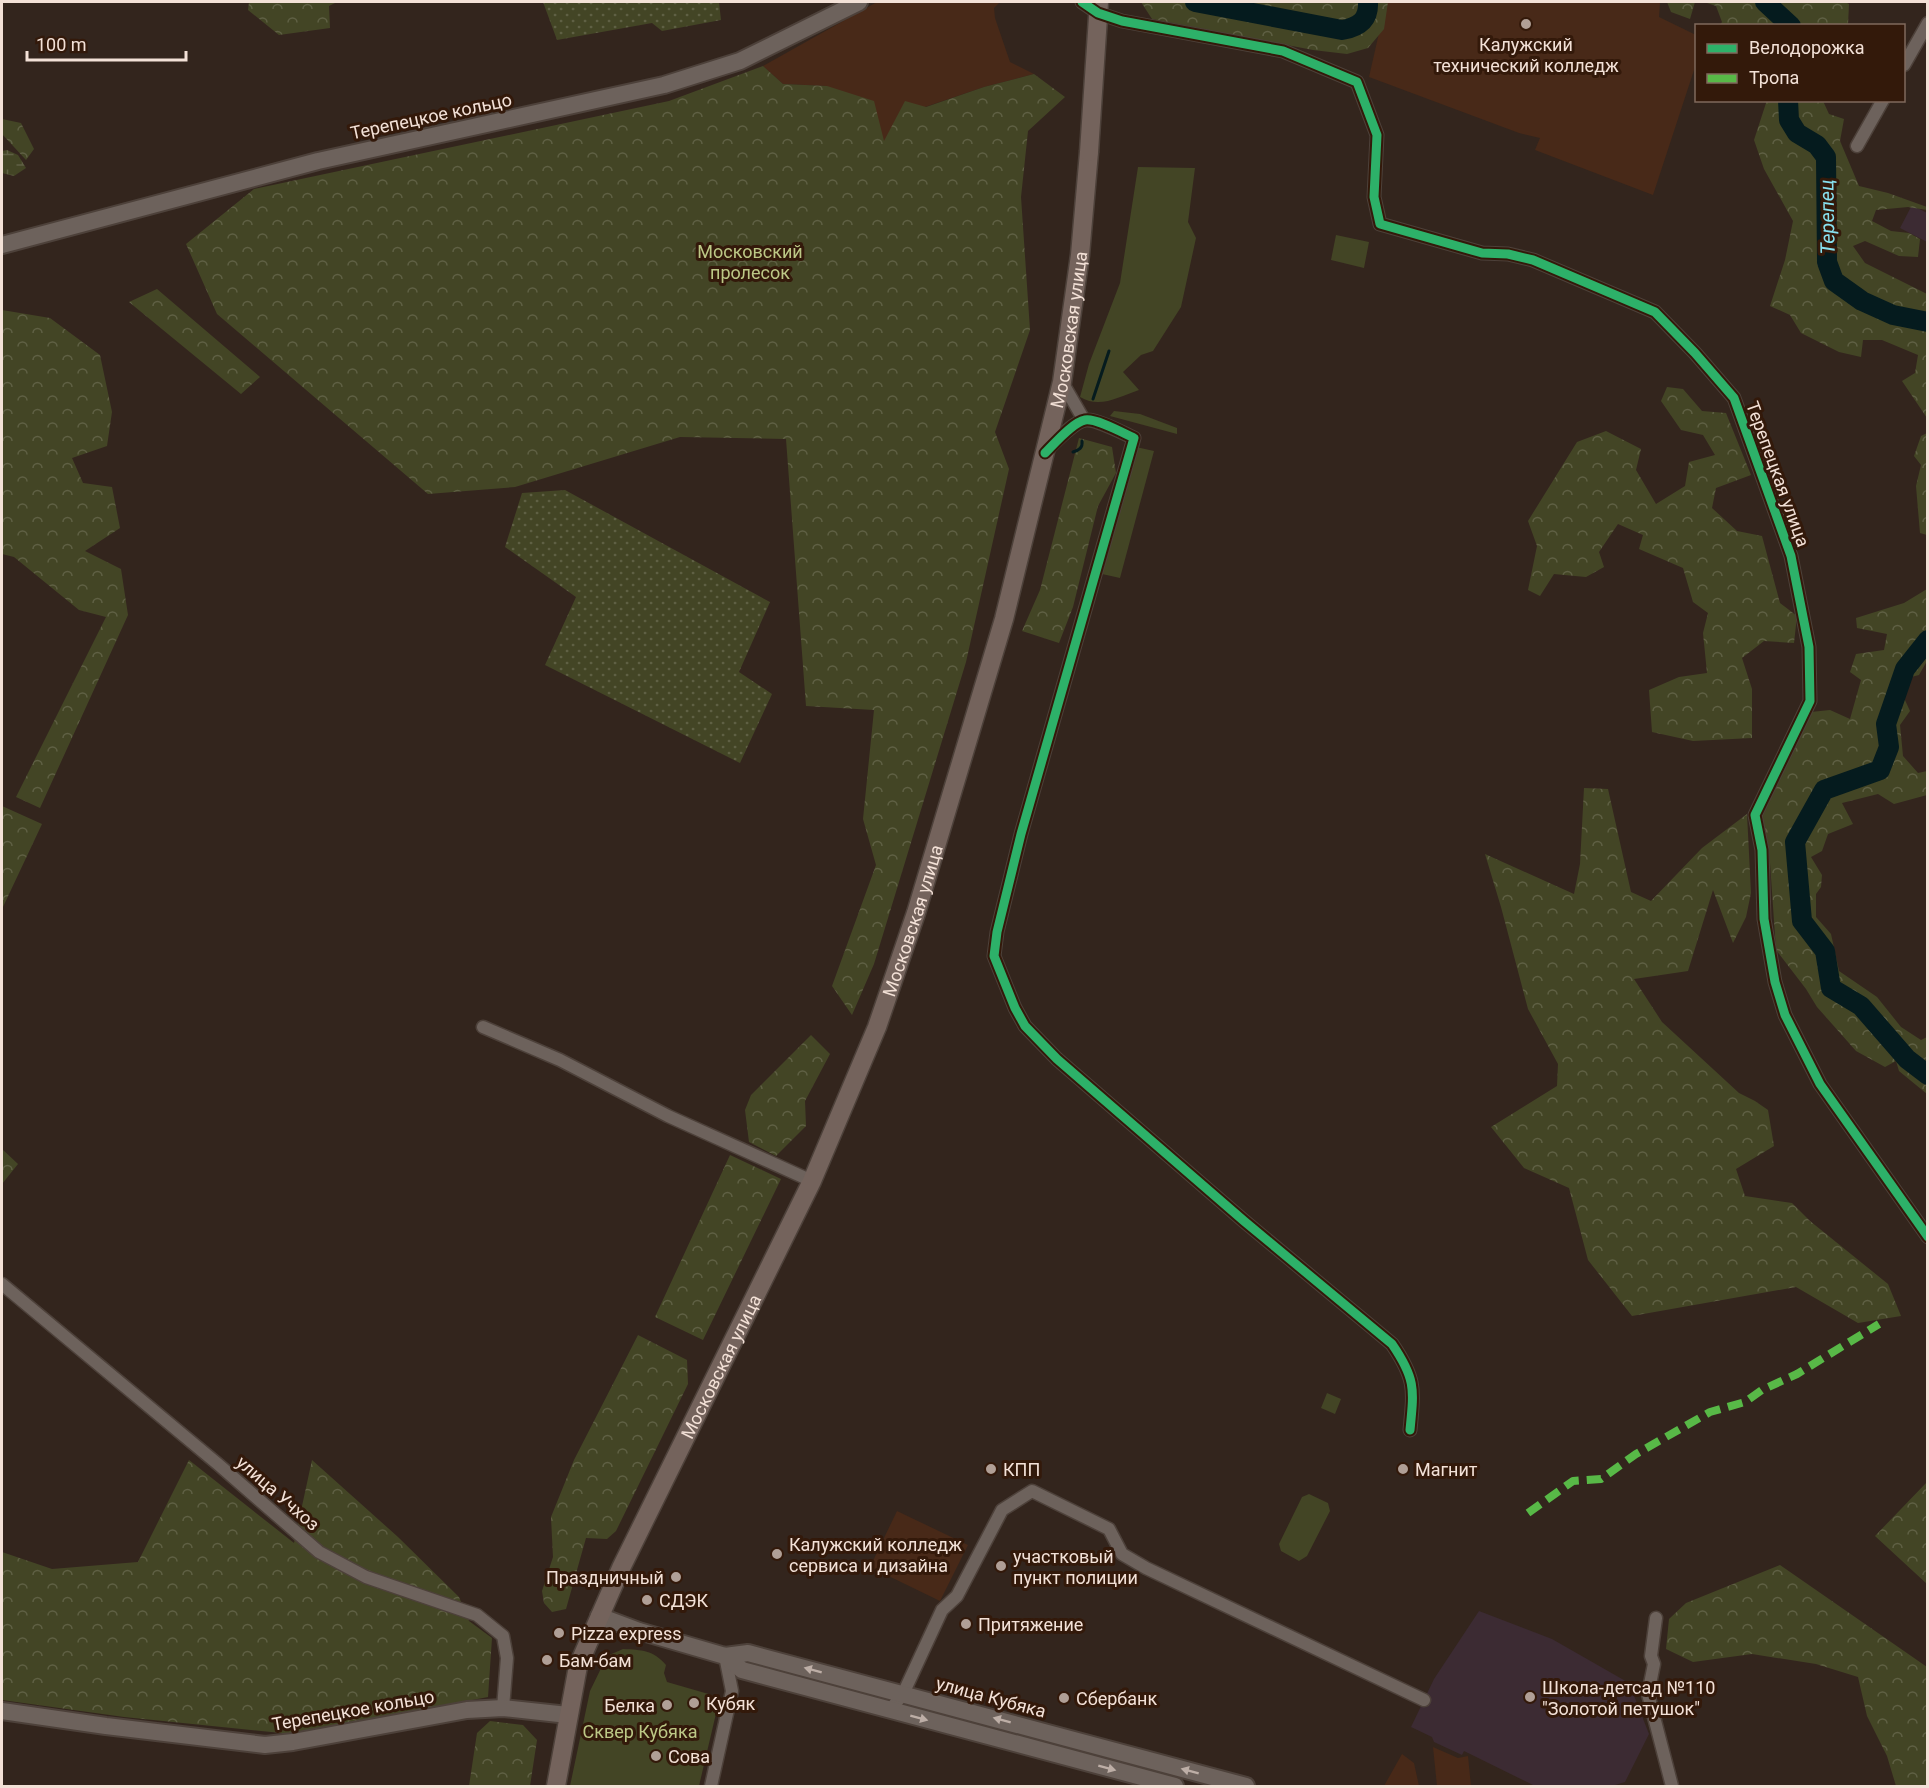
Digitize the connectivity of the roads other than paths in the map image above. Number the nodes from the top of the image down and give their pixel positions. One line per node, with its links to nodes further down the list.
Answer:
1 (859, 2): 8 (street, Терепецкое кольцо)
2 (1082, 2): 14 (street, Терепецкая улица)
3 (1098, 2): 9 (main road, Московская улица, bridge)
4 (1928, 23): 5 (street)
5 (1905, 63)
6 (1882, 102): 7 (street)
7 (1857, 146)
8 (2, 244)
9 (1062, 382): 10 (street); 11 (main road, Московская улица)
10 (1084, 420): 11 (street); 16 (street)
11 (1045, 453): 13 (main road, Московская улица)
12 (483, 1027): 13 (street)
13 (812, 1181): 17 (main road, Московская улица)
14 (1928, 1237)
15 (2, 1284): 22 (street, улица Учхоз)
16 (1410, 1430)
17 (599, 1616): 19 (street, улица Кубяка); 25 (main road, Московская улица)
18 (1656, 1618): 30 (street)
19 (725, 1656): 20 (street, улица Кубяка, one-way to 19); 23 (street, улица Кубяка); 27 (street)
20 (903, 1694): 21 (street); 23 (street); 29 (street, улица Кубяка, one-way to 20)
21 (1424, 1700)
22 (503, 1708): 24 (street, Терепецкое кольцо); 25 (street, Терепецкое кольцо)
23 (890, 1710): 28 (street, улица Кубяка, one-way to 28)
24 (2, 1711)
25 (568, 1715): 26 (main road, Московская улица)
26 (556, 1786)
27 (711, 1786)
28 (1175, 1786)
29 (1246, 1786)
30 (1672, 1786)

